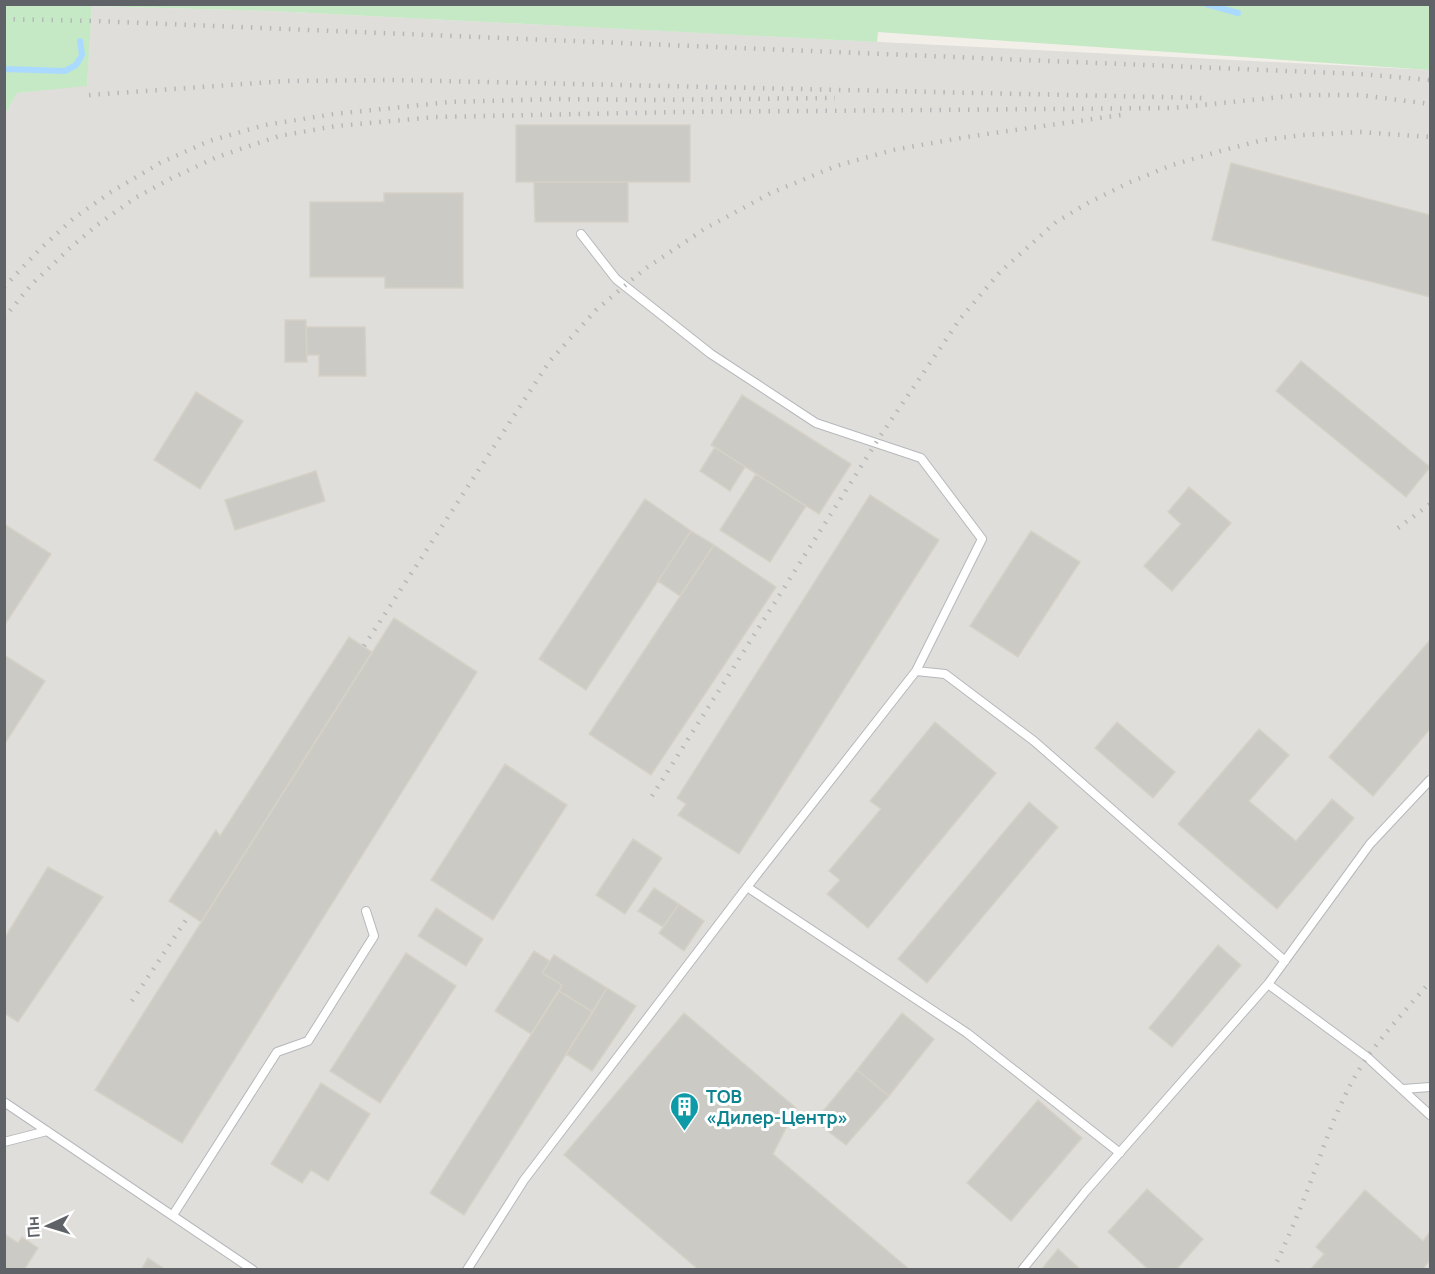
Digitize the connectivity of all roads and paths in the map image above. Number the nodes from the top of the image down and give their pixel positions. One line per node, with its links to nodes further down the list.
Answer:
1 (581, 234): 2 (lane)
2 (916, 671): 4 (lane); 6 (lane)
3 (1431, 780): 6 (lane)
4 (747, 887): 14 (lane); 17 (lane)
5 (366, 911): 15 (lane)
6 (1285, 961): 7 (lane)
7 (1268, 984): 9 (lane); 14 (lane)
8 (1431, 1087): 9 (lane)
9 (1403, 1089): 11 (lane)
10 (4, 1102): 12 (lane)
11 (1431, 1115)
12 (47, 1131): 13 (lane); 15 (lane)
13 (4, 1142)
14 (1120, 1153): 18 (lane)
15 (173, 1215): 16 (lane)
16 (253, 1269)
17 (467, 1269)
18 (1022, 1269)

